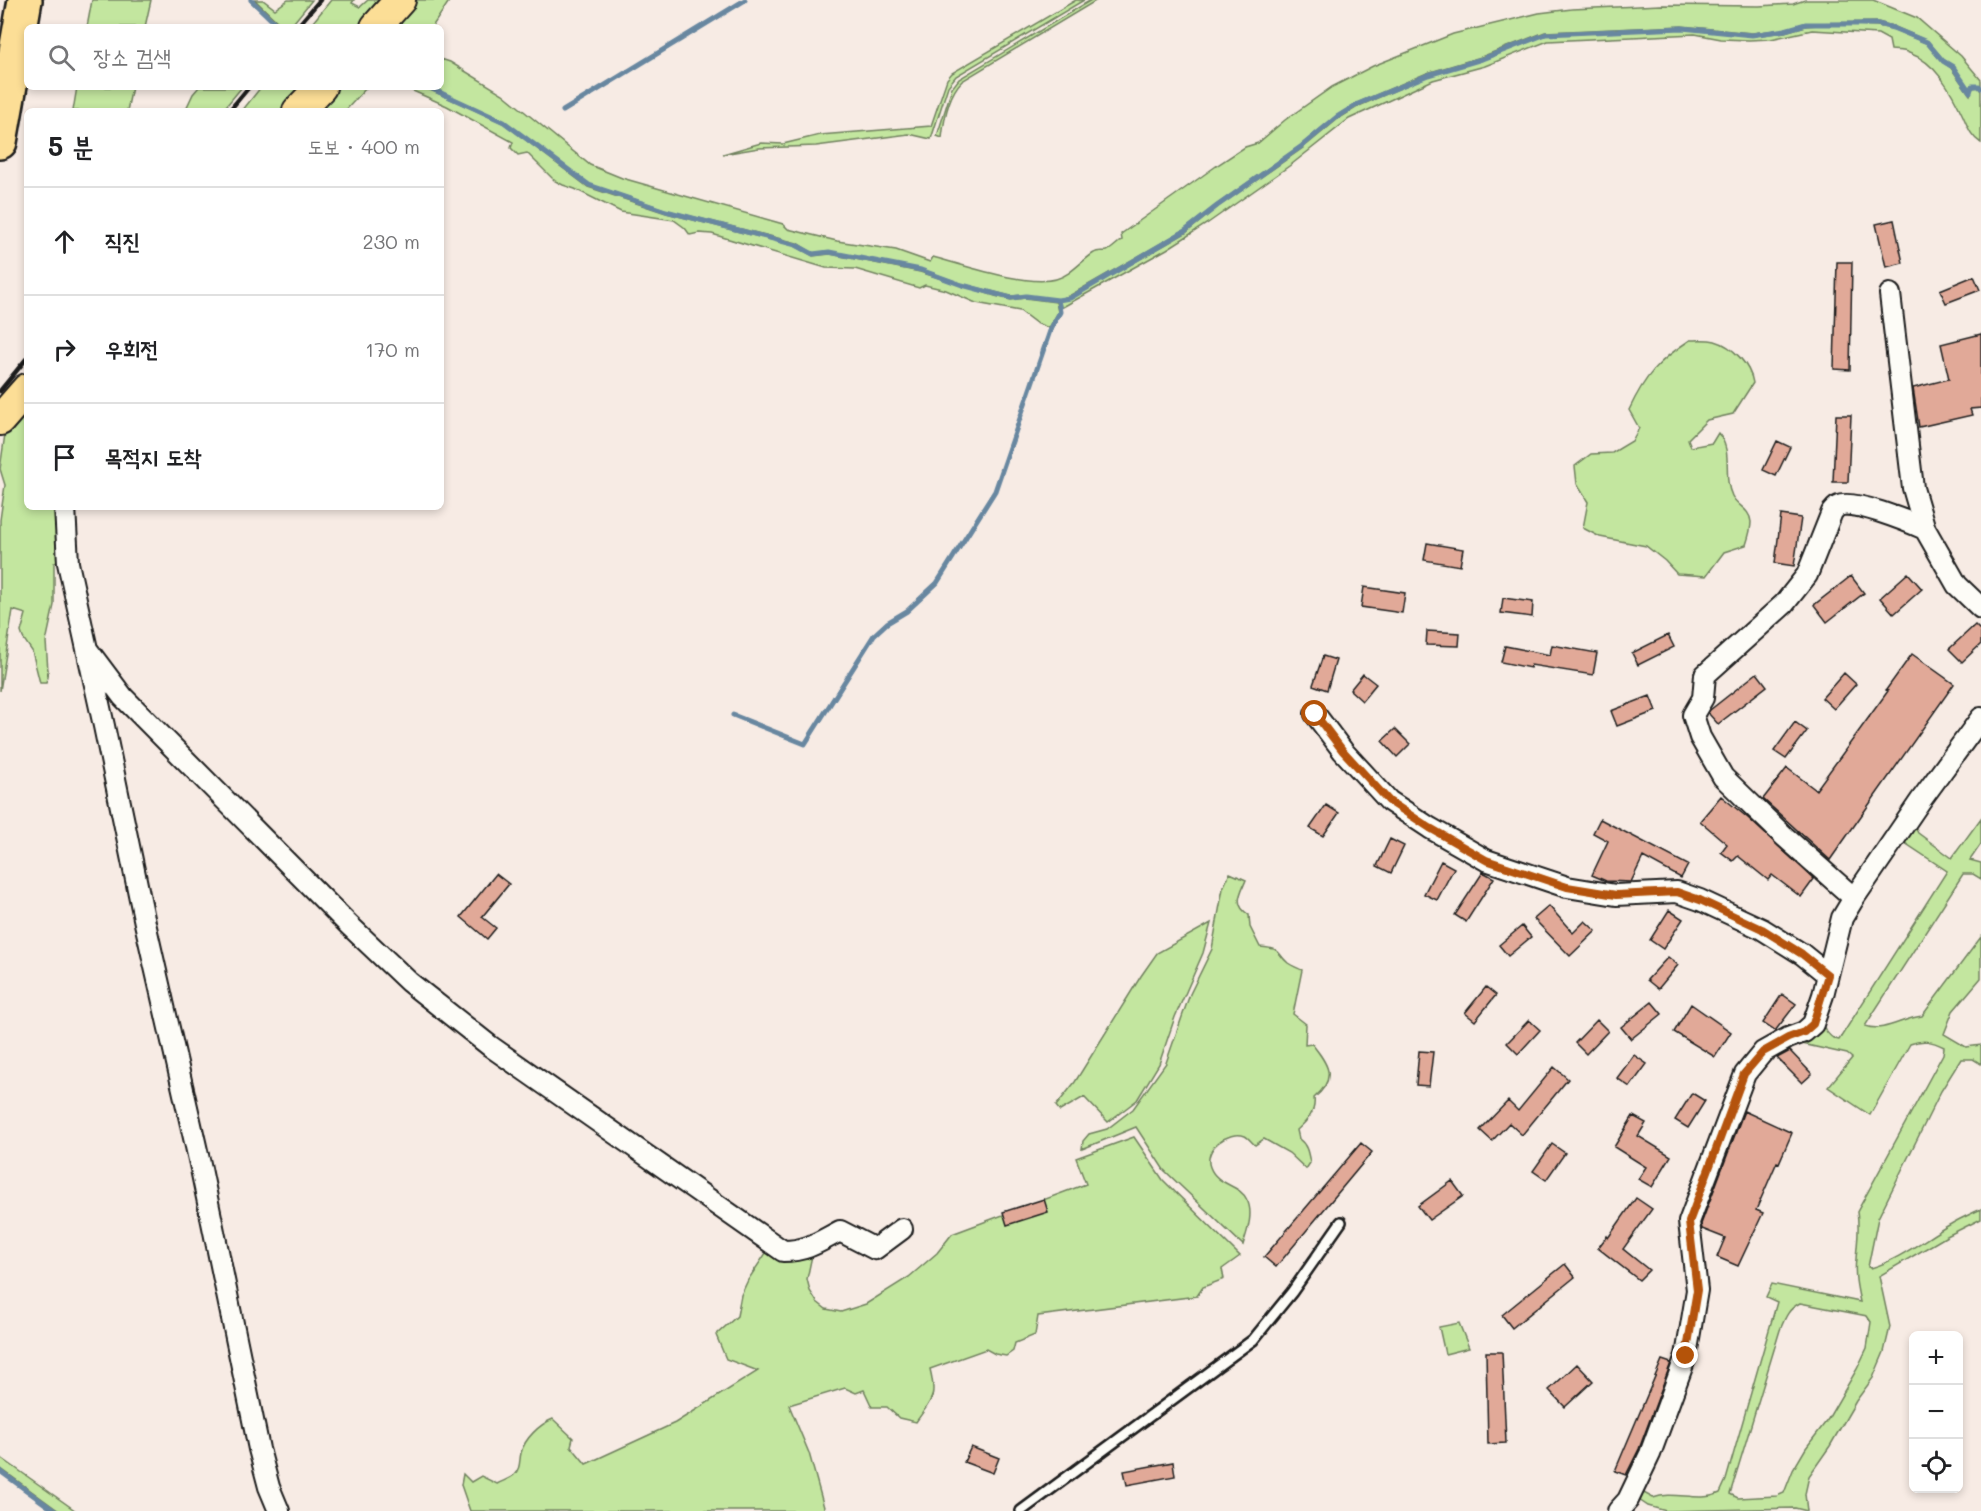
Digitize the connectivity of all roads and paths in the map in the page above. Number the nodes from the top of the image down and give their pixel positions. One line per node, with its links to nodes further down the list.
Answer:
1 (25, 0): 6 (highway)
2 (400, 0): 3 (main road)
3 (378, 24)
4 (318, 90): 5 (main road)
5 (301, 108)
6 (0, 142)
7 (1890, 294): 11 (street)
8 (24, 392): 9 (main road)
9 (0, 420)
10 (65, 510): 13 (street)
11 (1925, 529): 12 (street); 16 (street)
12 (1981, 608)
13 (87, 649): 19 (street); 20 (street)
14 (1315, 714): 17 (street)
15 (1981, 718): 16 (street)
16 (1854, 898): 17 (street)
17 (1828, 975): 22 (street)
18 (1341, 1222): 21 (lane)
19 (902, 1229)
20 (279, 1511)
21 (1021, 1511)
22 (1618, 1511)

